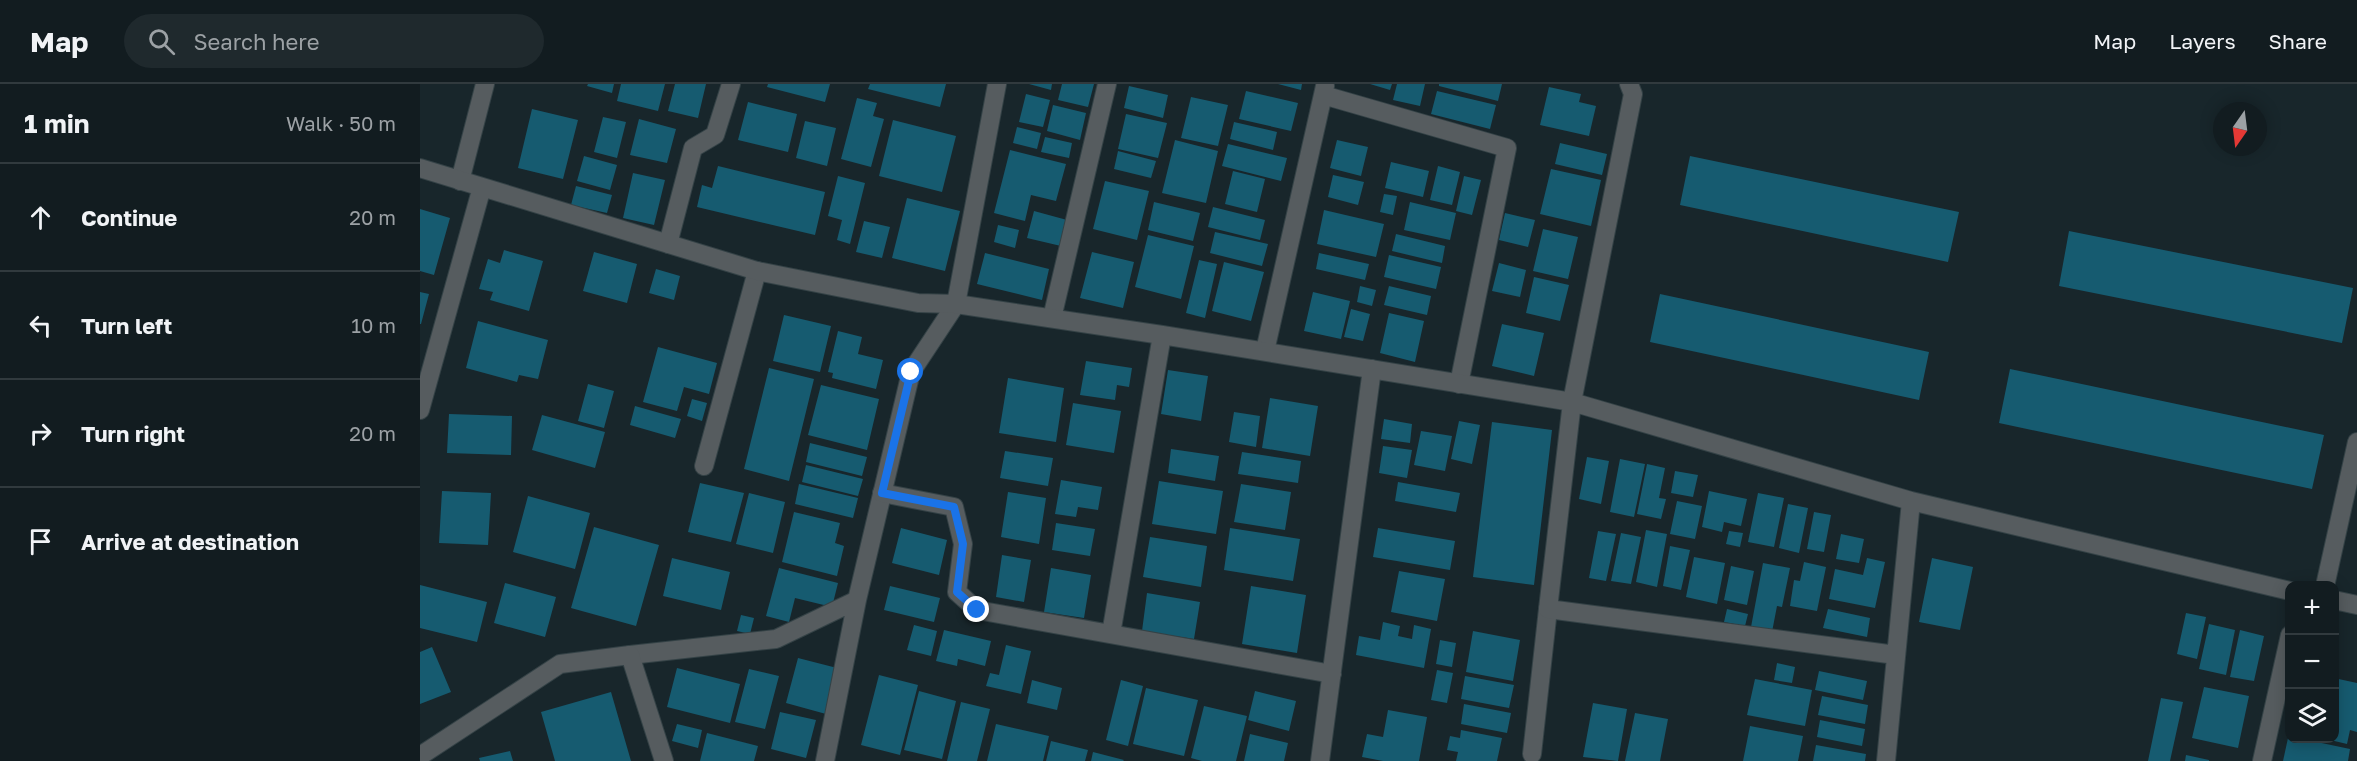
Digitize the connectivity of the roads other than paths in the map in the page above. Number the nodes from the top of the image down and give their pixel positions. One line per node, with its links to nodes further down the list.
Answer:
1 (485, 84): 8 (street)
2 (731, 84): 10 (street)
3 (997, 84): 12 (street)
4 (1107, 84): 13 (street)
5 (1633, 87): 18 (street)
6 (1324, 90): 15 (street); 17 (street)
7 (420, 168): 8 (street)
8 (460, 181): 9 (street)
9 (482, 187): 10 (street); 19 (street)
10 (668, 244): 11 (street)
11 (757, 271): 12 (street); 21 (street)
12 (956, 304): 13 (street); 22 (street)
13 (1052, 318): 14 (street)
14 (1162, 335): 15 (street); 30 (street)
15 (1265, 351): 16 (street)
16 (1372, 369): 17 (street); 34 (street)
17 (1459, 384): 18 (street)
18 (1572, 402): 23 (street); 29 (street)
19 (420, 410)
20 (2357, 442): 24 (street)
21 (704, 466)
22 (882, 493): 26 (street); 30 (street)
23 (1911, 501): 25 (street); 33 (street)
24 (2326, 581)
25 (2285, 590)
26 (857, 600): 32 (street); 38 (street)
27 (2339, 601): 28 (street)
28 (2357, 605)
29 (1548, 609): 33 (street); 35 (street)
30 (1112, 634): 34 (street)
31 (2285, 654): 41 (street)
32 (630, 655): 36 (street); 37 (street)
33 (1896, 655): 40 (street)
34 (1332, 674): 39 (street)
35 (1532, 754)
36 (420, 756)
37 (663, 761)
38 (825, 761)
39 (1320, 761)
40 (1886, 761)
41 (2262, 761)

